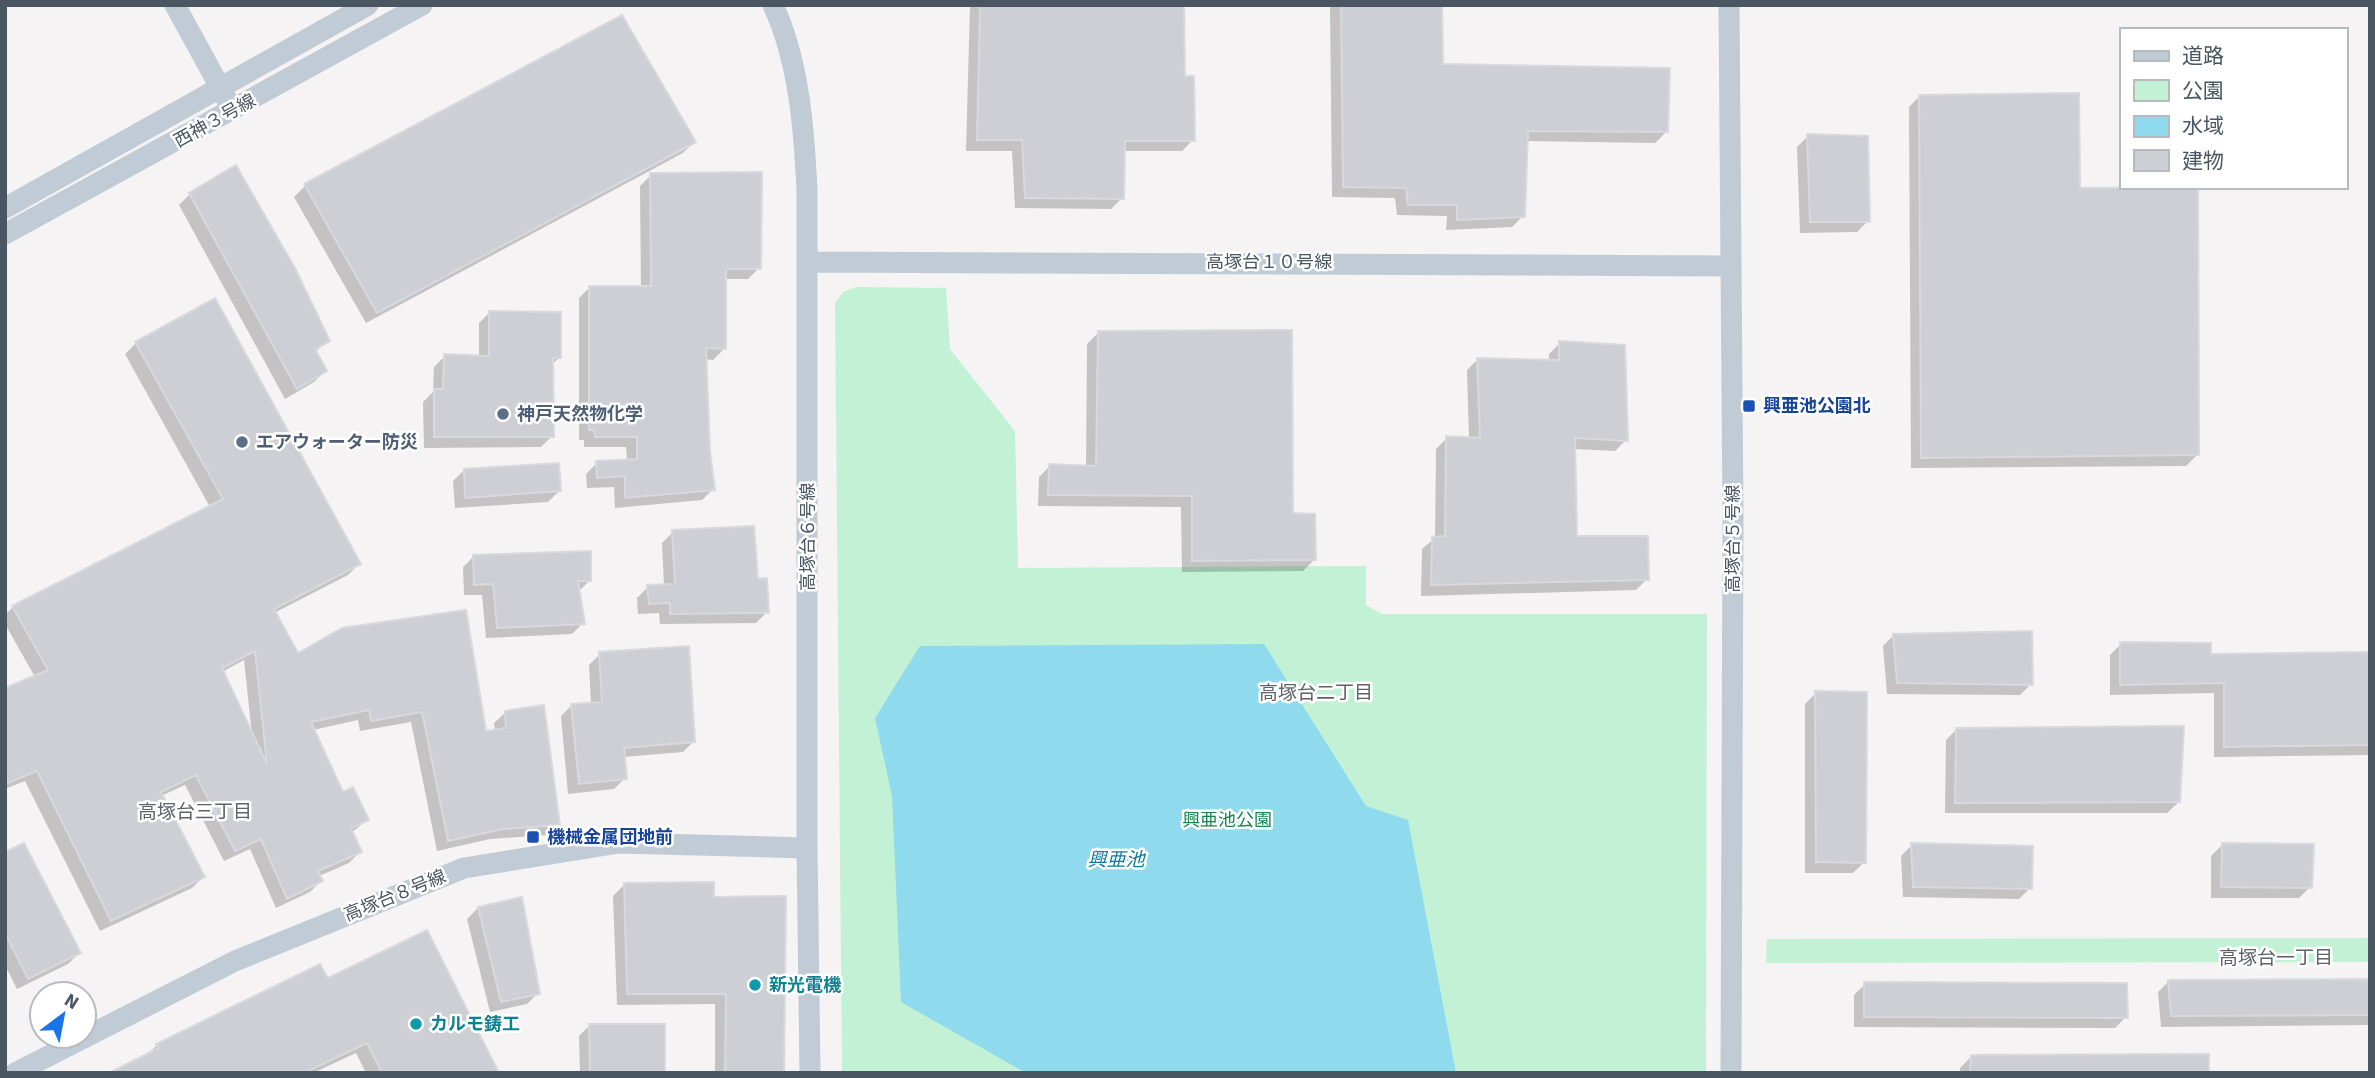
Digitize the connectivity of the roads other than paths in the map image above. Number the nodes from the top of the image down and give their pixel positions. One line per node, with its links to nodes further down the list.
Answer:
1 (175, 5): 6 (street)
2 (368, 5): 6 (street, 西神３号線)
3 (422, 5): 7 (street, 西神３号線)
4 (773, 5): 10 (street, 高塚台６号線)
5 (1729, 5): 11 (street, 高塚台５号線)
6 (219, 89): 7 (street); 8 (street, 西神３号線)
7 (235, 110): 9 (street, 西神３号線)
8 (5, 208)
9 (5, 234)
10 (808, 262): 11 (street, 高塚台１０号線); 12 (street, 高塚台６号線)
11 (1730, 266): 15 (street, 高塚台５号線)
12 (807, 848): 13 (street, 高塚台８号線); 14 (street, 高塚台６号線)
13 (15, 1073)
14 (810, 1073)
15 (1731, 1073)

